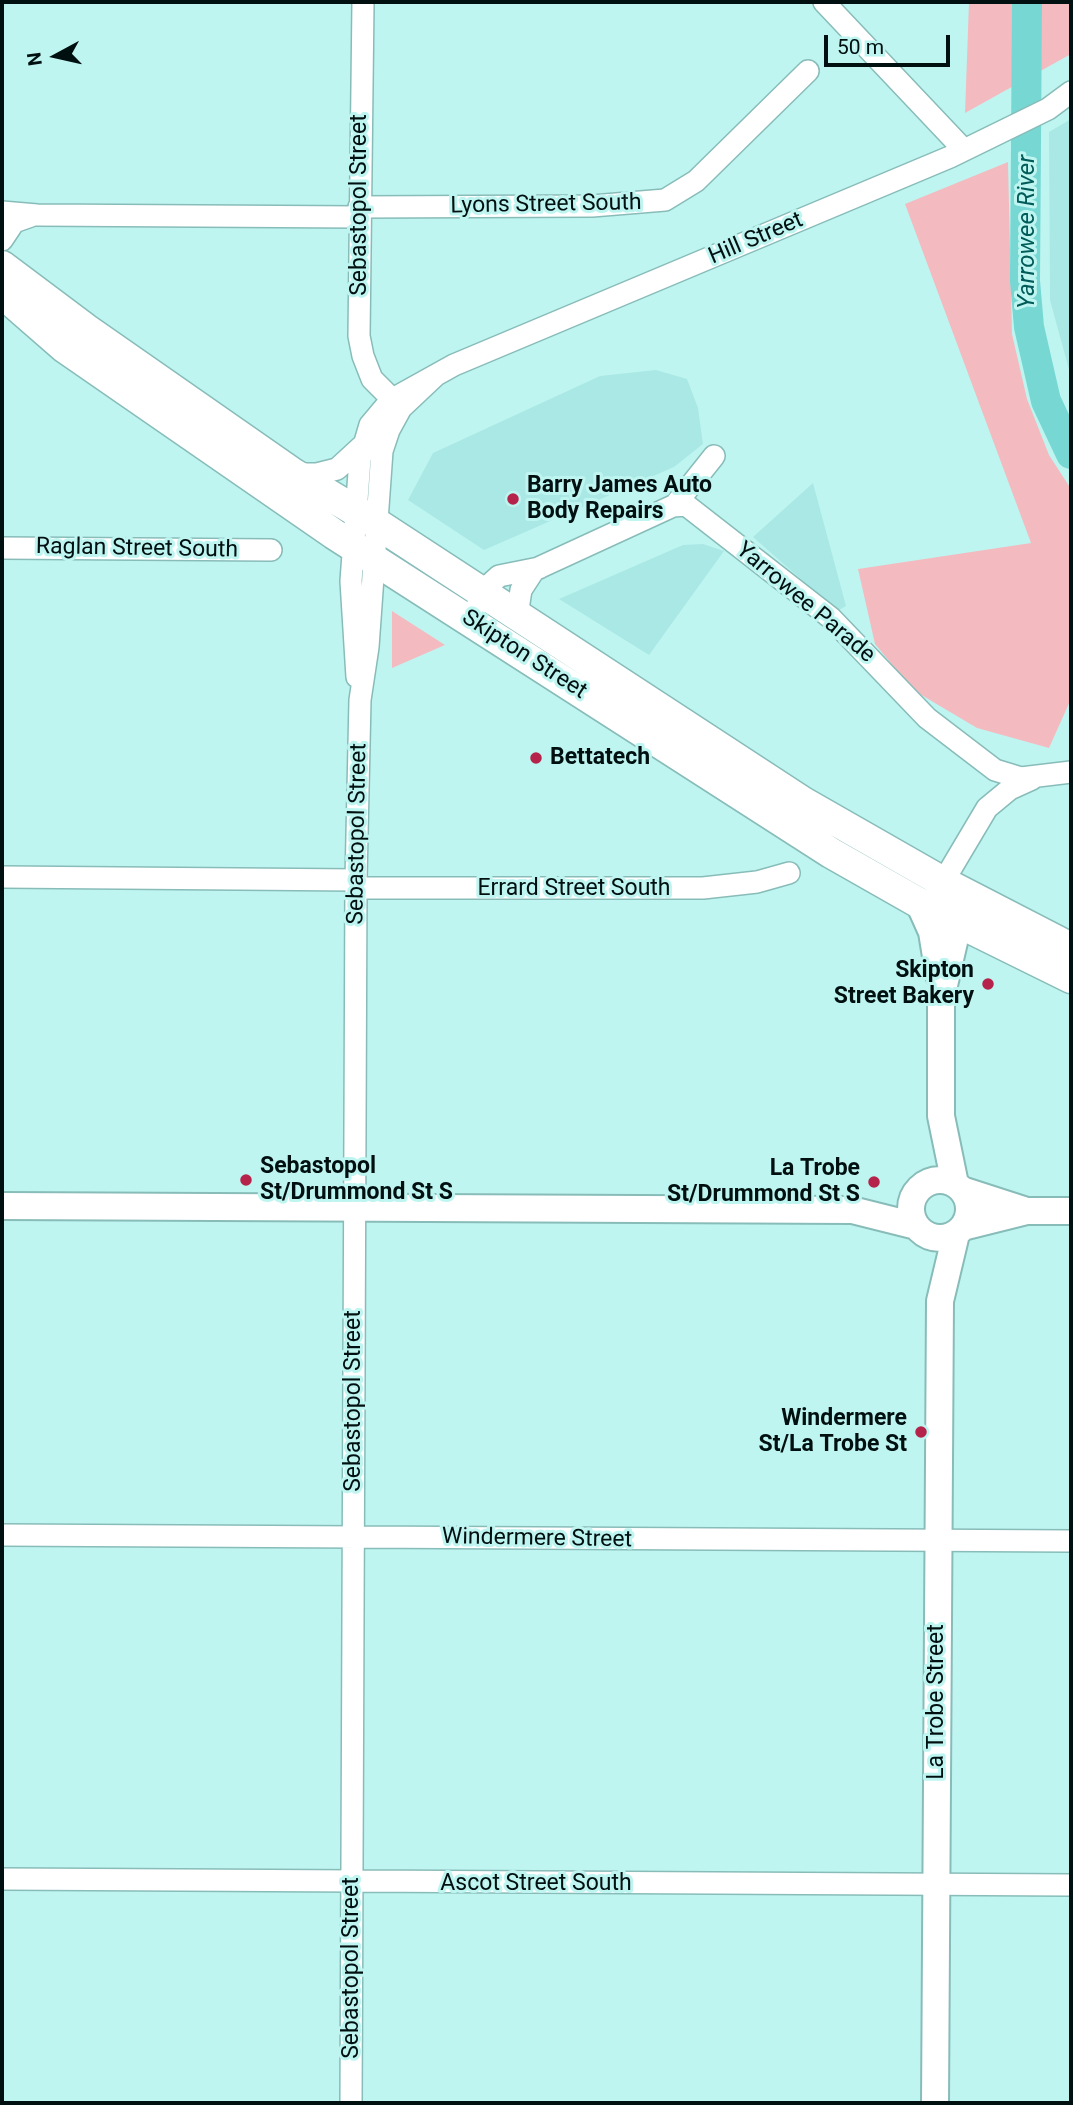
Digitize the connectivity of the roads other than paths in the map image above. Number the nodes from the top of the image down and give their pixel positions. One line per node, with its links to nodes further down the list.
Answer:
1 (363, 2): 7 (street, Sebastopol Street)
2 (824, 2): 5 (street)
3 (808, 71): 7 (street, Lyons Street South)
4 (1071, 92): 5 (street, Hill Street)
5 (964, 150): 10 (street, Hill Street)
6 (2, 212): 8 (street, Lyons Street South)
7 (359, 212): 8 (street, Lyons Street South); 11 (street, Sebastopol Street)
8 (37, 215): 9 (street, Lyons Street South)
9 (2, 265): 14 (highway, Skipton Street); 19 (highway, Skipton Street)
10 (436, 375): 11 (street, Sebastopol Street)
11 (396, 404): 12 (street, Sebastopol Street); 16 (street, Sebastopol Street)
12 (362, 446): 14 (street); 16 (street, Sebastopol Street)
13 (714, 456): 15 (street)
14 (294, 474): 16 (highway, Skipton Street)
15 (675, 505): 20 (street); 23 (street, Yarrowee Parade)
16 (365, 516): 19 (street, Sebastopol Street); 21 (highway, Skipton Street)
17 (2, 548): 18 (street, Raglan Street South)
18 (271, 550)
19 (363, 553): 21 (highway, Skipton Street); 29 (street, Sebastopol Street)
20 (539, 568): 21 (street); 22 (street)
21 (477, 607): 22 (highway, Skipton Street); 31 (highway, Skipton Street)
22 (517, 616): 30 (highway, Skipton Street)
23 (978, 756): 25 (street, Yarrowee Parade); 26 (street, Yarrowee Parade)
24 (1071, 772): 25 (street, Yarrowee Parade)
25 (1044, 775): 26 (street, Yarrowee Parade)
26 (984, 812): 30 (street, Yarrowee Parade)
27 (789, 873): 29 (street, Errard Street South)
28 (2, 877): 29 (street, Errard Street South)
29 (356, 884): 39 (street, Sebastopol Street)
30 (955, 900): 31 (highway, Skipton Street); 32 (highway, Skipton Street); 33 (highway, Skipton Street); 34 (main road)
31 (919, 903): 34 (main road)
32 (1071, 948)
33 (1071, 978)
34 (942, 998): 35 (main road)
35 (941, 1116): 36 (main road); 37 (main road)
36 (958, 1187): 37 (main road); 41 (main road); 44 (main road)
37 (921, 1188): 40 (main road); 43 (main road)
38 (2, 1206): 39 (main road)
39 (355, 1207): 40 (main road); 47 (street, Sebastopol Street)
40 (852, 1210): 43 (main road)
41 (1027, 1211): 42 (main road); 44 (main road)
42 (1071, 1211)
43 (919, 1229): 44 (main road); 45 (main road, La Trobe Street)
44 (959, 1231): 45 (main road, La Trobe Street)
45 (940, 1301): 48 (main road, La Trobe Street)
46 (2, 1535): 47 (street, Windermere Street)
47 (354, 1537): 48 (street, Windermere Street); 51 (street, Sebastopol Street)
48 (938, 1541): 49 (street, Windermere Street); 52 (main road, La Trobe Street)
49 (1071, 1541)
50 (2, 1879): 51 (street, Ascot Street South)
51 (352, 1884): 52 (street, Ascot Street South); 54 (street, Sebastopol Street)
52 (937, 1884): 53 (street, Ascot Street South); 55 (main road, La Trobe Street)
53 (1071, 1885)
54 (351, 2103)
55 (935, 2103)

